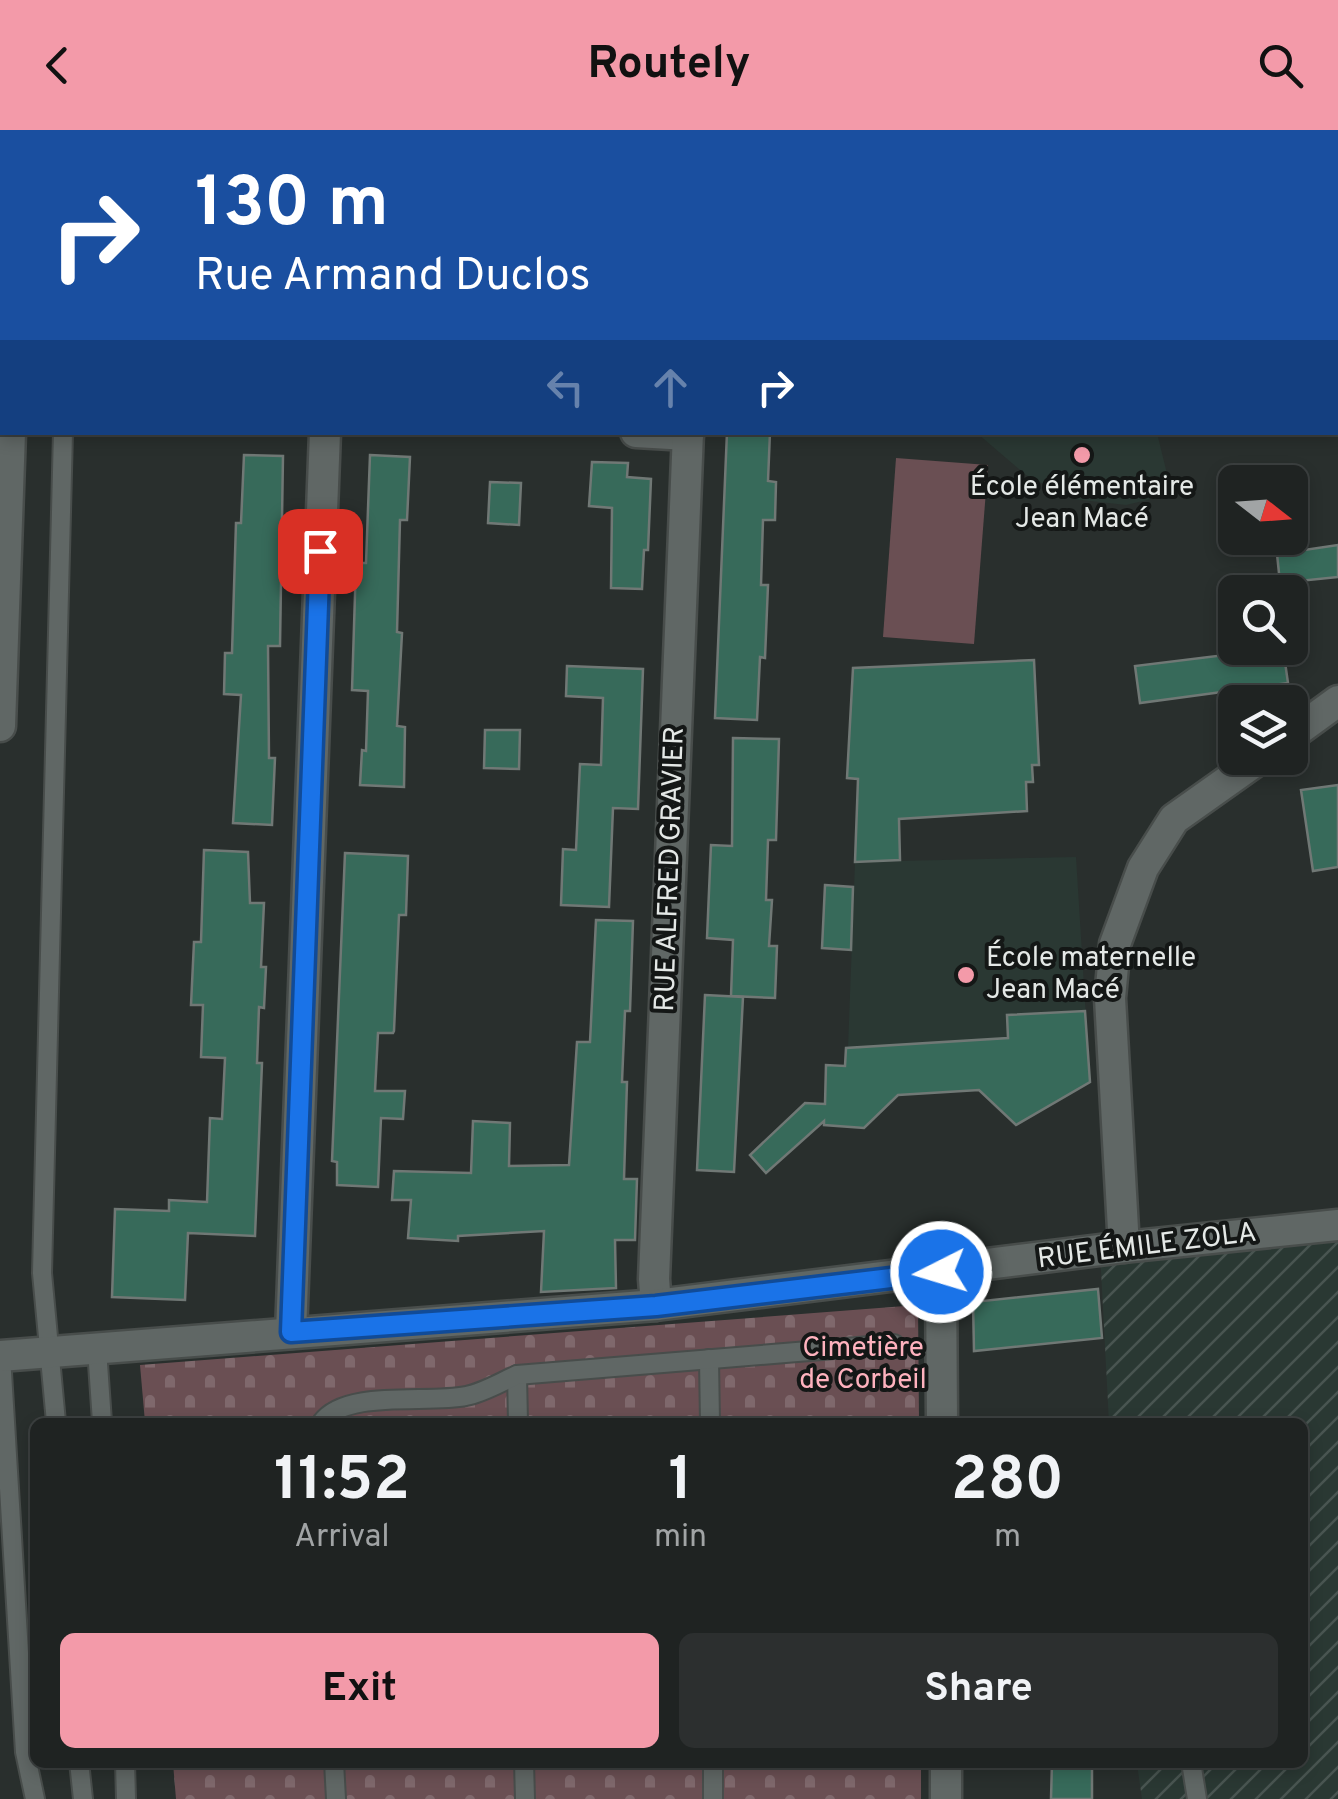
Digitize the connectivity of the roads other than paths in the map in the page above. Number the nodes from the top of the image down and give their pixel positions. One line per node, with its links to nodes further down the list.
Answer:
1 (10, 435): 7 (street)
2 (63, 435): 16 (lane)
3 (325, 435): 13 (street)
4 (688, 435): 12 (street, RUE ALFRED GRAVIER)
5 (1338, 702): 6 (street)
6 (1308, 723)
7 (0, 726)
8 (1236, 775): 10 (street)
9 (1338, 1225): 10 (street, RUE ÉMILE ZOLA)
10 (1124, 1247): 11 (street, RUE ÉMILE ZOLA)
11 (941, 1272): 12 (street, RUE ÉMILE ZOLA); 25 (street)
12 (656, 1306): 13 (street, RUE ÉMILE ZOLA)
13 (291, 1332): 15 (street, RUE ÉMILE ZOLA)
14 (894, 1344): 18 (lane)
15 (97, 1349): 16 (street, RUE ÉMILE ZOLA); 21 (lane)
16 (50, 1352): 17 (street, RUE ÉMILE ZOLA); 20 (lane)
17 (1, 1356): 33 (lane)
18 (710, 1359): 19 (lane); 24 (lane)
19 (517, 1375): 22 (lane); 23 (lane)
20 (56, 1418)
21 (102, 1418)
22 (325, 1418)
23 (518, 1418)
24 (710, 1418)
25 (942, 1418)
26 (80, 1768): 34 (lane)
27 (125, 1768): 35 (lane)
28 (334, 1768): 36 (lane)
29 (524, 1768): 37 (lane)
30 (713, 1768): 38 (lane)
31 (946, 1768): 39 (street)
32 (1192, 1768): 40 (lane)
33 (35, 1799)
34 (83, 1799)
35 (126, 1799)
36 (336, 1799)
37 (525, 1799)
38 (713, 1799)
39 (946, 1799)
40 (1197, 1799)

